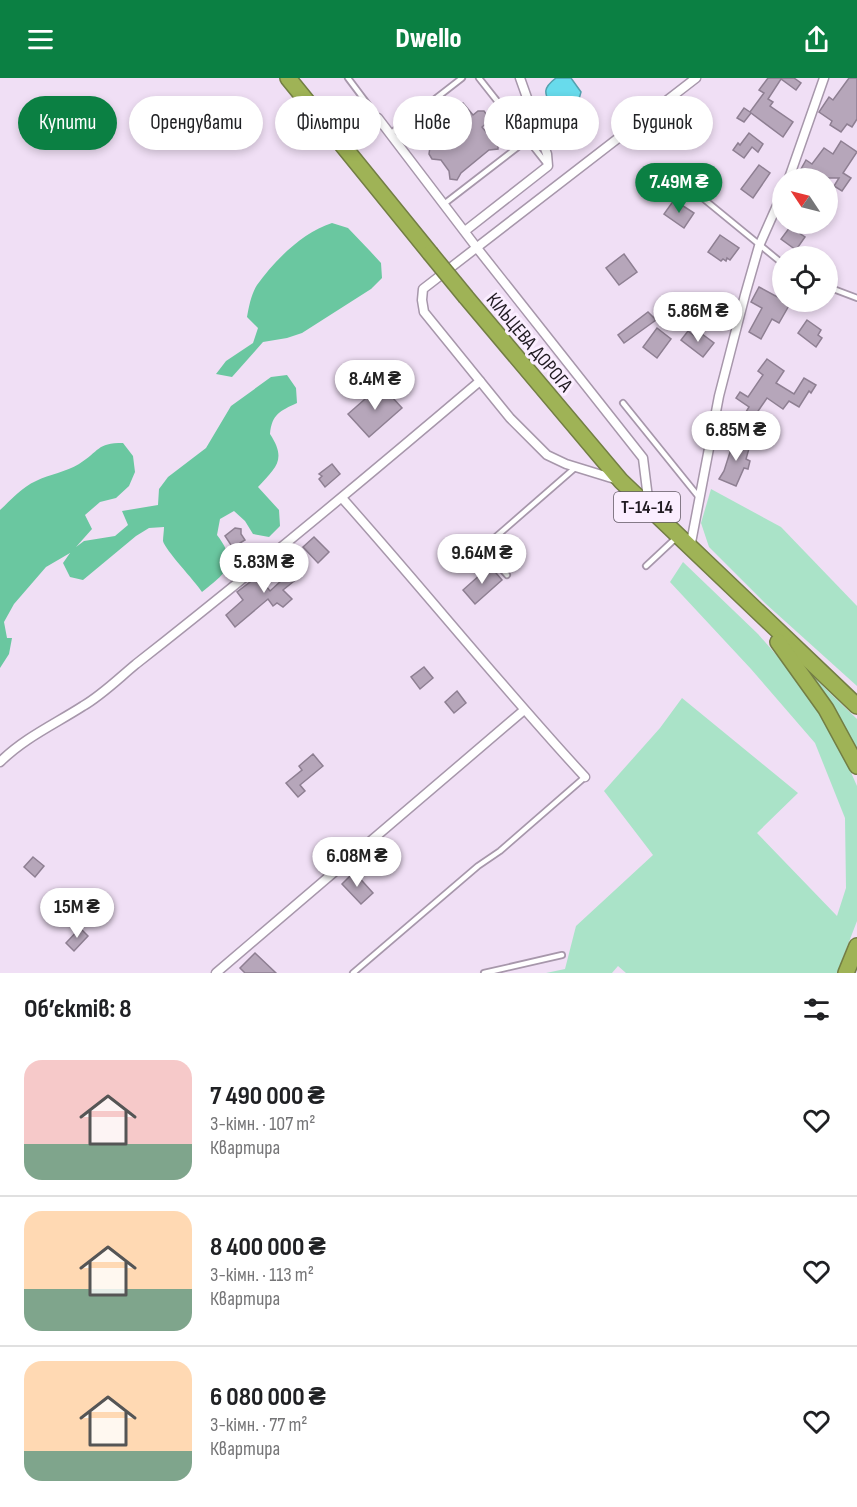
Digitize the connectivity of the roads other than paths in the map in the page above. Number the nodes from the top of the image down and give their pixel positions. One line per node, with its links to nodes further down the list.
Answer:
1 (288, 78): 28 (highway, КІЛЬЦЕВА ДОРОГА / Т-14-14, bridge)
2 (348, 78): 8 (lane)
3 (462, 78): 11 (lane)
4 (479, 78): 9 (lane)
5 (520, 78): 14 (street)
6 (696, 78): 21 (street)
7 (824, 78): 15 (street)
8 (362, 96)
9 (493, 96)
10 (381, 122): 11 (street)
11 (390, 134): 17 (street)
12 (514, 150): 17 (lane)
13 (535, 150): 14 (lane)
14 (548, 166): 19 (street)
15 (792, 168)
16 (694, 191): 20 (lane)
17 (444, 204): 19 (street)
18 (772, 217): 20 (street)
19 (465, 231): 21 (street)
20 (759, 246): 22 (lane); 29 (street)
21 (477, 248): 25 (street); 31 (street)
22 (772, 256)
23 (838, 291): 24 (lane)
24 (857, 298)
25 (480, 381): 27 (street); 30 (street)
26 (623, 403): 29 (lane)
27 (576, 467): 28 (street); 35 (lane)
28 (621, 481): 31 (highway, КІЛЬЦЕВА ДОРОГА / Т-14-14)
29 (698, 496): 33 (street)
30 (342, 498): 40 (street); 41 (street)
31 (650, 509): 32 (highway, КІЛЬЦЕВА ДОРОГА / Т-14-14)
32 (678, 537): 33 (highway, КІЛЬЦЕВА ДОРОГА / Т-14-14); 34 (lane)
33 (690, 548): 36 (highway, КІЛЬЦЕВА ДОРОГА / Т-14-14)
34 (646, 566)
35 (507, 575)
36 (759, 615): 37 (highway, Т-14-14); 42 (highway, Т-14-14)
37 (839, 688): 38 (highway, Т-14-14); 39 (highway, Т-14-14)
38 (857, 701)
39 (857, 706)
40 (523, 711): 43 (street); 46 (street)
41 (0, 762)
42 (857, 766)
43 (585, 777): 47 (lane)
44 (857, 946): 49 (highway)
45 (562, 955): 48 (lane)
46 (216, 973)
47 (353, 973)
48 (484, 973)
49 (846, 973)

